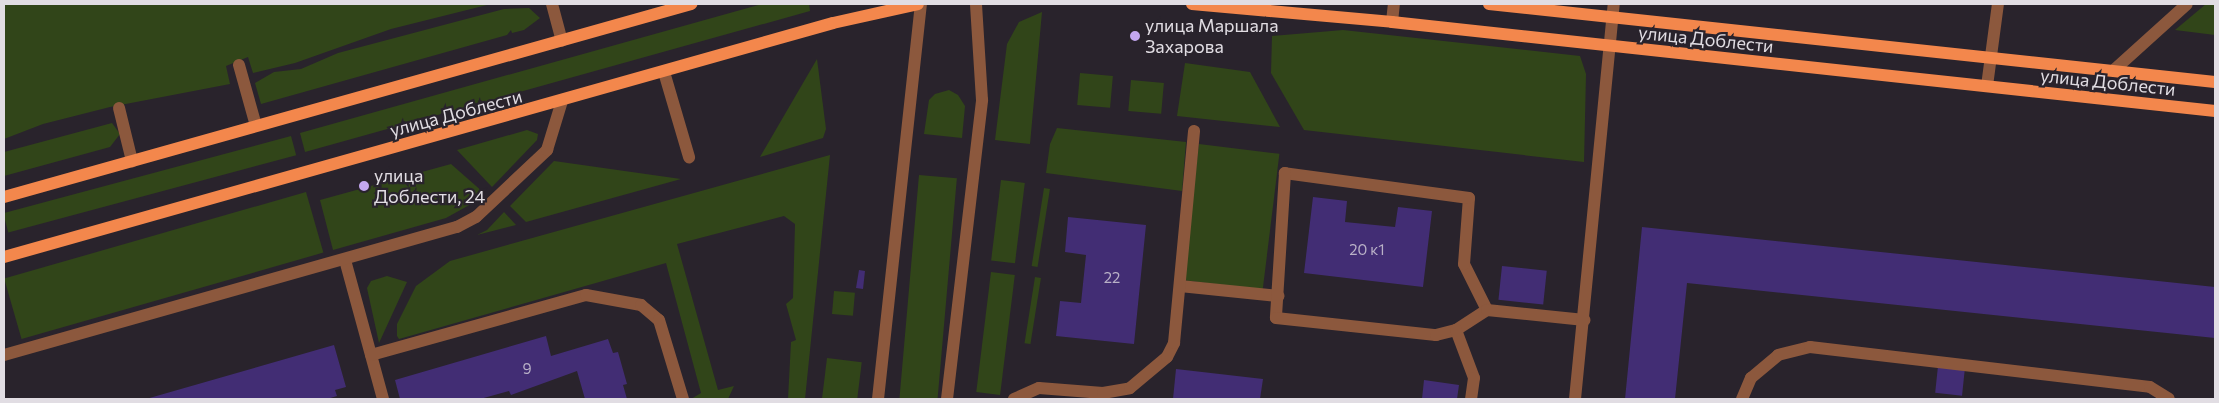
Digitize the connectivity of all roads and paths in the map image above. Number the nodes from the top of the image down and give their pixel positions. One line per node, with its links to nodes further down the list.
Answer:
1 (552, 4): 14 (street)
2 (691, 4): 14 (main road)
3 (918, 4): 19 (main road, улица Доблести)
4 (921, 4): 42 (street)
5 (976, 4): 43 (street)
6 (1192, 4): 13 (main road, улица Доблести)
7 (1394, 4): 13 (street)
8 (1489, 4): 12 (main road, улица Доблести)
9 (1614, 4): 12 (street)
10 (1998, 4): 16 (street)
11 (2187, 4): 18 (street)
12 (1612, 18): 15 (street); 16 (main road, улица Доблести)
13 (1392, 22): 15 (main road, улица Доблести)
14 (562, 41): 25 (main road)
15 (1609, 46): 21 (main road, улица Доблести); 35 (street)
16 (1990, 57): 18 (main road, улица Доблести); 21 (street)
17 (239, 65): 25 (street)
18 (2114, 70): 20 (main road, улица Доблести)
19 (664, 72): 22 (main road, улица Доблести); 27 (street)
20 (2215, 82)
21 (1987, 86): 24 (main road, улица Доблести)
22 (562, 101): 30 (main road, улица Доблести); 31 (street)
23 (118, 108): 28 (street)
24 (2215, 112)
25 (256, 126): 28 (main road)
26 (1194, 131): 32 (street)
27 (689, 157)
28 (132, 161): 29 (main road)
29 (4, 197)
30 (4, 257)
31 (345, 260): 37 (street); 38 (street)
32 (1180, 286): 33 (street); 39 (street)
33 (1278, 296): 34 (street); 36 (street)
34 (1486, 310): 35 (street); 36 (street)
35 (1584, 320): 46 (street)
36 (1456, 330): 45 (street)
37 (4, 355)
38 (371, 355): 40 (street); 41 (street)
39 (1105, 397): 44 (street)
40 (383, 399)
41 (683, 399)
42 (878, 399)
43 (947, 399)
44 (1014, 399)
45 (1471, 399)
46 (1575, 399)
47 (1742, 399): 48 (street)
48 (2169, 399)

